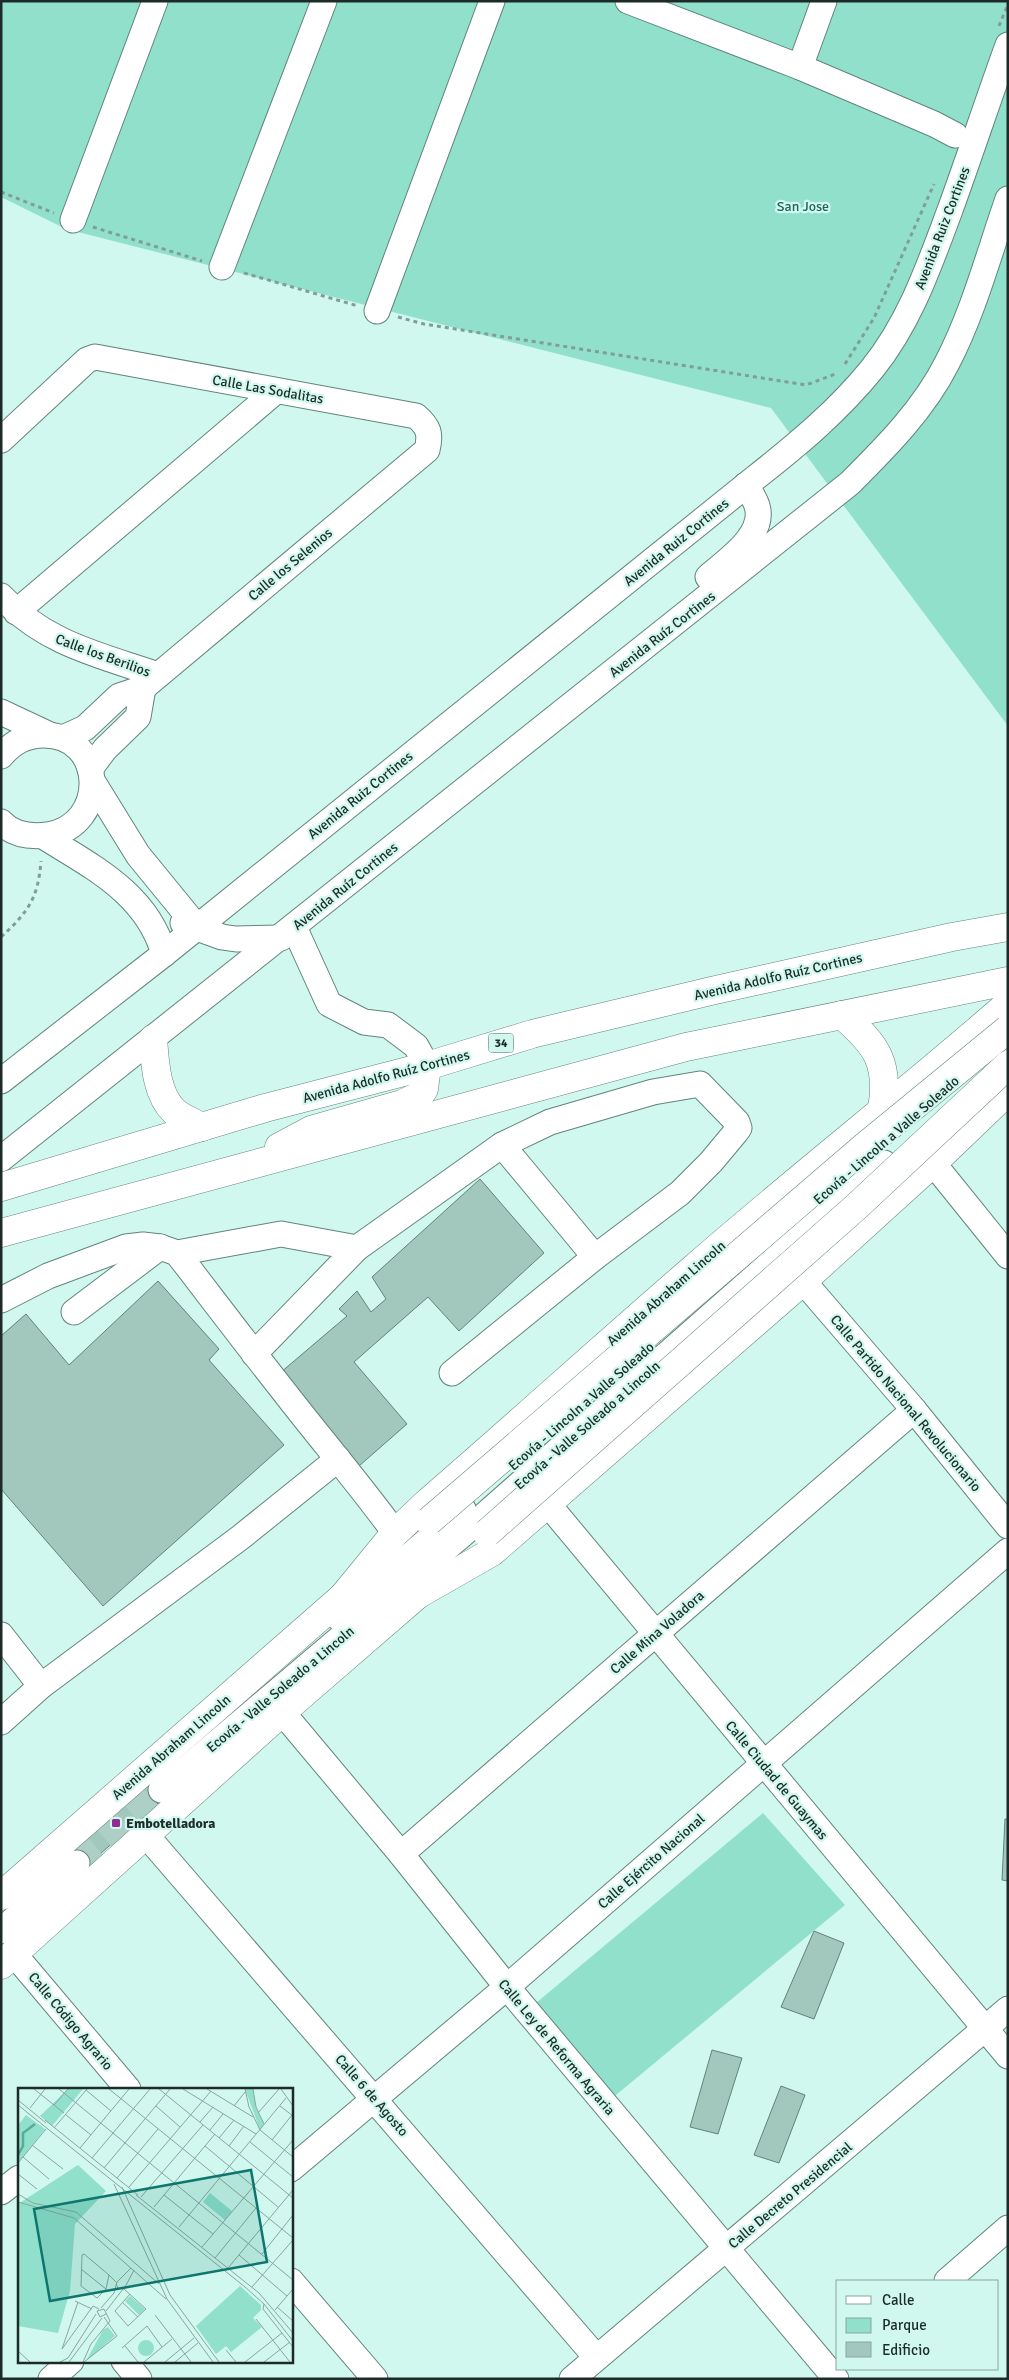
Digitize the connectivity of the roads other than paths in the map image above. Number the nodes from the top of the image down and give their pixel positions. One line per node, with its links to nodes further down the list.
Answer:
1 (155, 1): 11 (street)
2 (324, 1): 12 (street)
3 (492, 1): 13 (street)
4 (628, 1): 6 (street)
5 (824, 1): 8 (street)
6 (658, 7): 8 (street)
7 (1008, 45): 17 (street, Avenida Ruiz Cortines)
8 (800, 67): 9 (street)
9 (955, 136)
10 (1008, 199): 21 (street, Avenida Ruíz Cortines)
11 (73, 220)
12 (222, 267)
13 (377, 311)
14 (276, 391): 15 (street, Calle Las Sodalitas); 16 (street, Calle Las Sodalitas); 18 (street)
15 (430, 436): 19 (street, Calle los Selenios)
16 (1, 440)
17 (746, 485): 21 (street); 28 (street, Avenida Ruiz Cortines)
18 (8, 604): 19 (street, Calle los Berilios)
19 (151, 681): 22 (street, Calle los Selenios); 24 (street)
20 (1, 712): 22 (street)
21 (555, 719): 30 (street, Avenida Ruíz Cortines)
22 (56, 737): 23 (street, Calle los Selenios); 24 (street)
23 (1, 756)
24 (92, 775): 26 (street); 28 (street)
25 (5, 830): 26 (street)
26 (43, 836): 27 (street)
27 (148, 916): 28 (street); 33 (street)
28 (196, 926): 30 (street); 33 (street)
29 (1008, 926): 31 (main road, Avenida Adolfo Ruíz Cortines / 34)
30 (287, 932): 38 (street, Avenida Ruíz Cortines); 41 (street)
31 (952, 937): 32 (main road); 41 (main road, Avenida Adolfo Ruíz Cortines / 34)
32 (1008, 941)
33 (164, 954): 43 (street)
34 (1008, 981): 35 (main road)
35 (926, 998): 36 (main road); 37 (main road)
36 (842, 1015): 46 (main road); 52 (main road)
37 (1006, 1018): 42 (main road, Avenida Abraham Lincoln); 44 (street, Ecovía - Lincoln a Valle Soleado); 71 (main road, Avenida Abraham Lincoln, bridge)
38 (153, 1039): 48 (main road); 50 (street, Avenida Ruíz Cortines)
39 (1008, 1054): 44 (street, Ecovía - Valle Soleado a Lincoln)
40 (1008, 1065): 70 (main road, bridge)
41 (427, 1066): 48 (main road, Avenida Adolfo Ruíz Cortines / 34); 52 (main road)
42 (924, 1077): 44 (main road); 46 (main road, Avenida Abraham Lincoln)
43 (1, 1081)
44 (961, 1085): 47 (main road); 78 (street, Ecovía - Valle Soleado a Lincoln)
45 (1008, 1091): 47 (main road)
46 (882, 1109): 68 (main road, Avenida Abraham Lincoln)
47 (971, 1125): 51 (main road)
48 (202, 1127): 53 (main road, Avenida Adolfo Ruíz Cortines / 34)
49 (502, 1146): 55 (street); 58 (street); 58 (street)
50 (1, 1159)
51 (933, 1163): 57 (street); 59 (main road)
52 (246, 1168): 54 (main road)
53 (1, 1187)
54 (1, 1233)
55 (357, 1248): 56 (street); 62 (street)
56 (169, 1250): 60 (street); 61 (street); 62 (street)
57 (1008, 1256)
58 (595, 1257): 63 (street)
59 (803, 1281): 64 (street, Calle Partido Nacional Revolucionario); 66 (main road)
60 (1, 1300)
61 (74, 1312)
62 (254, 1354): 65 (street)
63 (452, 1373)
64 (914, 1410): 67 (street, Calle Partido Nacional Revolucionario); 72 (street, Calle Mina Voladora)
65 (338, 1459): 68 (street); 74 (street)
66 (547, 1504): 70 (main road); 72 (street, Calle Ciudad de Guaymas)
67 (1008, 1526)
68 (395, 1533): 71 (main road, Avenida Abraham Lincoln)
69 (1008, 1551): 77 (street, Calle Ejército Nacional)
70 (417, 1595): 75 (main road)
71 (341, 1599): 81 (main road, Avenida Abraham Lincoln)
72 (654, 1634): 77 (street, Calle Ciudad de Guaymas); 80 (street, Calle Mina Voladora)
73 (1, 1635): 74 (street)
74 (41, 1686): 76 (street)
75 (282, 1712): 79 (main road); 80 (street, Calle Ley de Reforma Agraria)
76 (1, 1722)
77 (764, 1763): 84 (street, Calle Ejército Nacional); 86 (street, Calle Ciudad de Guaymas)
78 (157, 1786)
79 (146, 1835): 83 (main road); 89 (street, Calle 6 de Agosto)
80 (401, 1854): 84 (street, Calle Ley de Reforma Agraria)
81 (1, 1896)
82 (1, 1914): 83 (street)
83 (5, 1950): 88 (street, Calle Código Agrario)
84 (506, 1987): 89 (street, Calle Ejército Nacional); 94 (street, Calle Ley de Reforma Agraria)
85 (1008, 2009): 86 (street, Calle Decreto Presidencial)
86 (985, 2029): 87 (street, Calle Ciudad de Guaymas); 94 (street, Calle Decreto Presidencial)
87 (1008, 2056)
88 (127, 2088)
89 (373, 2097): 90 (street, Calle Ejército Nacional); 97 (street, Calle 6 de Agosto)
90 (292, 2168)
91 (18, 2179): 92 (street)
92 (1, 2192)
93 (1008, 2228): 95 (street)
94 (726, 2250): 97 (street, Calle Decreto Presidencial); 105 (street, Calle Ley de Reforma Agraria)
95 (948, 2280)
96 (292, 2282): 103 (street)
97 (596, 2357): 104 (street, Calle Decreto Presidencial)
98 (70, 2362): 101 (street)
99 (125, 2362): 102 (street)
100 (845, 2370): 105 (street)
101 (51, 2379)
102 (139, 2379)
103 (375, 2379)
104 (572, 2379)
105 (835, 2379)

